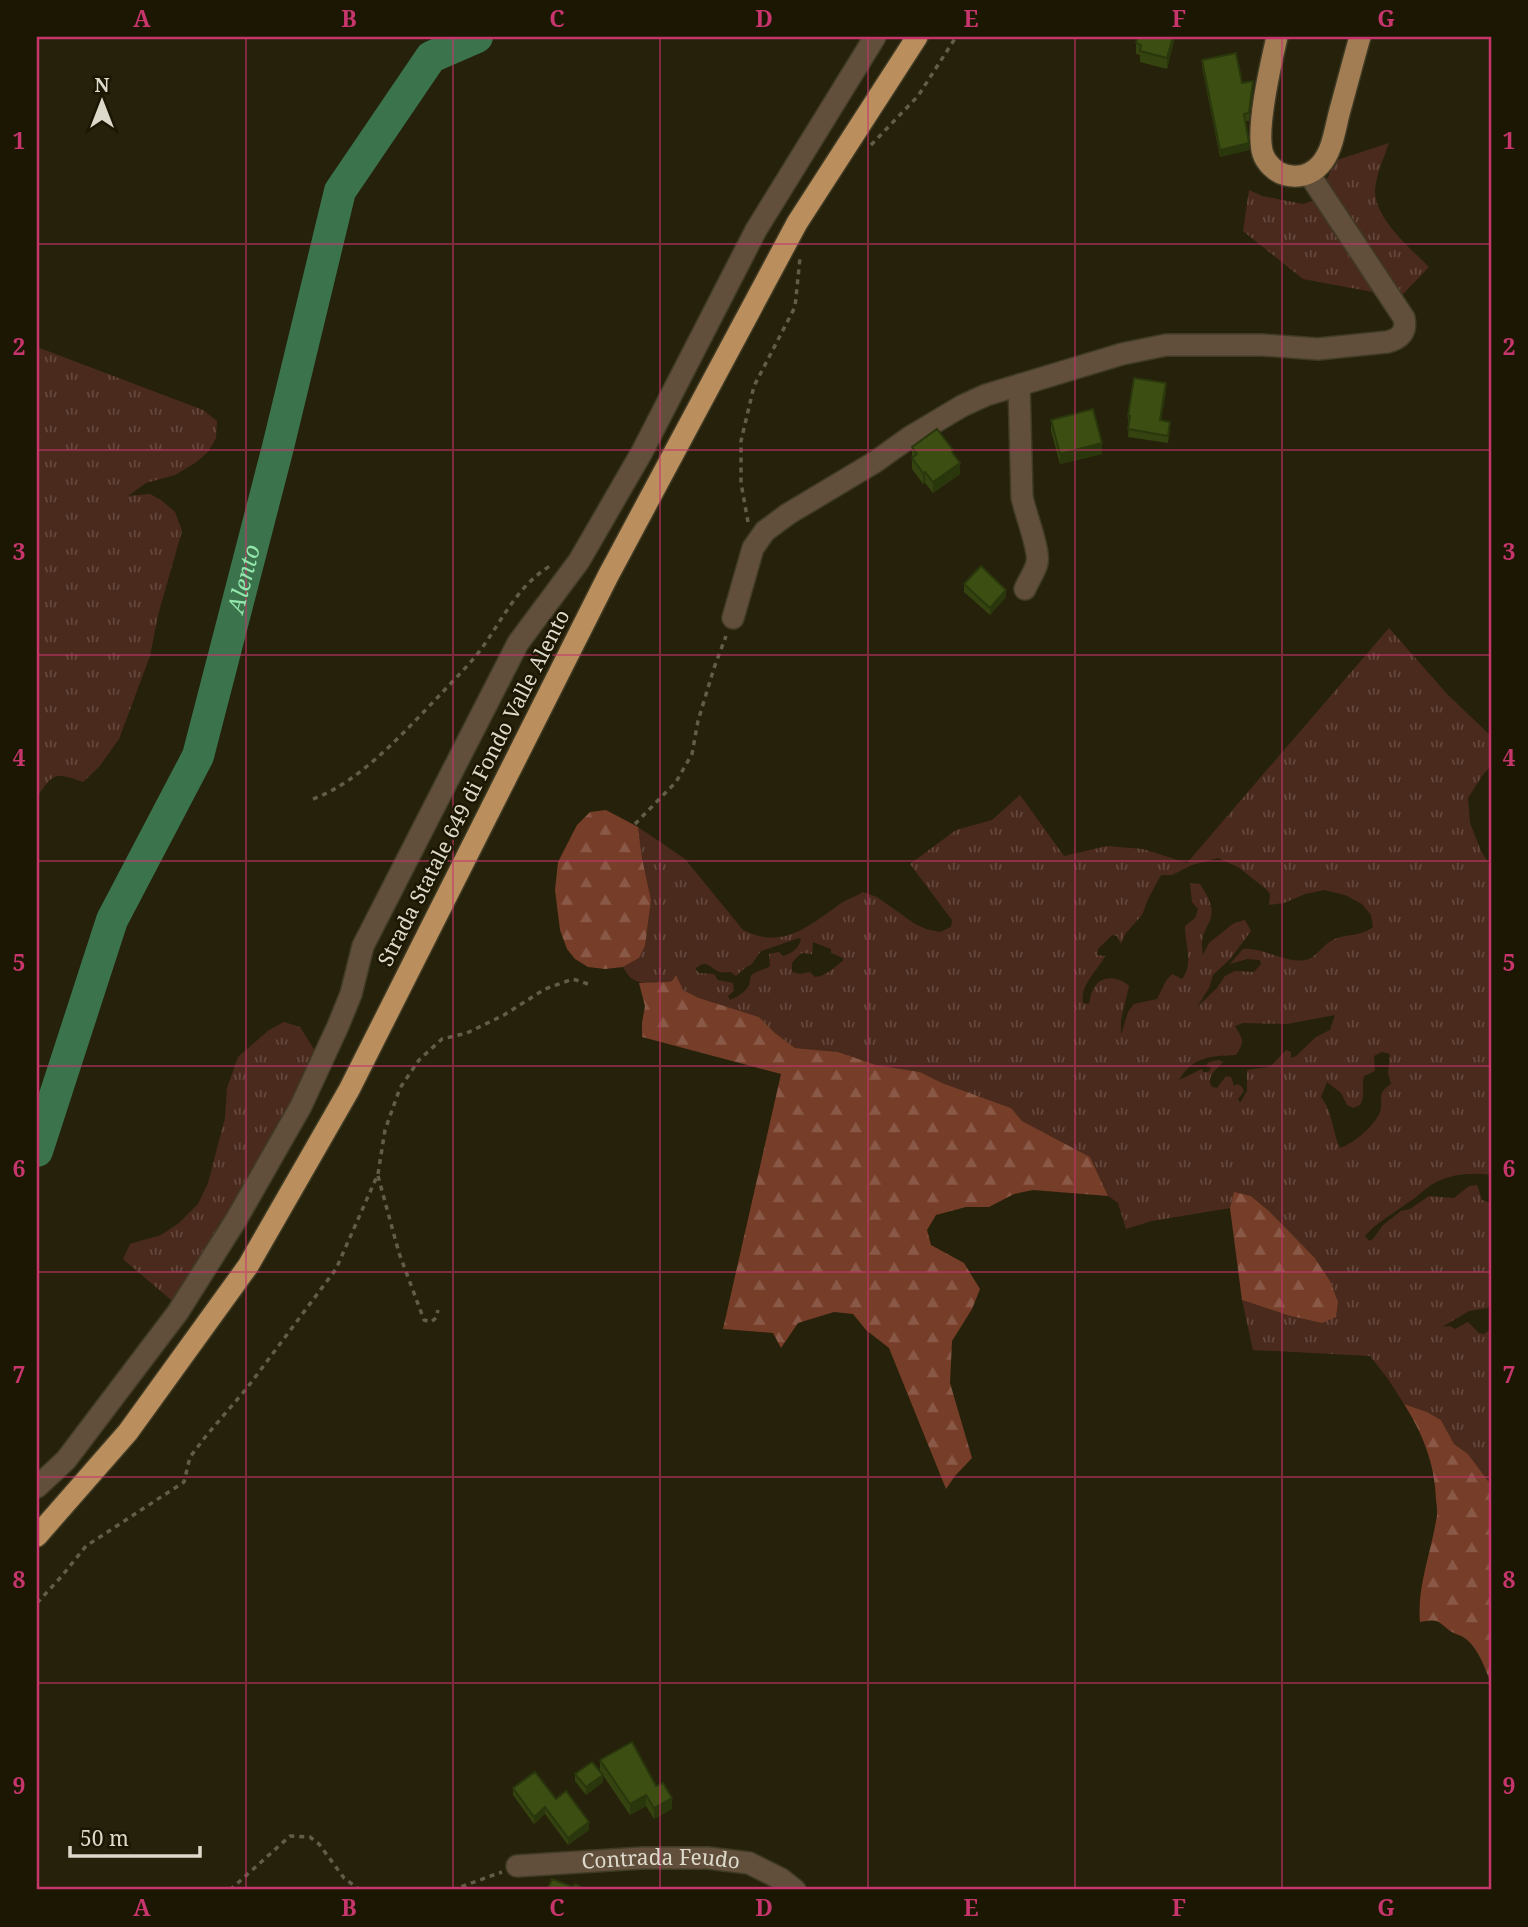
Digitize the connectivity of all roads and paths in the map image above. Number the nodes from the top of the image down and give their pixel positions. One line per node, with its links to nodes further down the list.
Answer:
1 (875, 37): 19 (street)
2 (917, 37): 20 (highway, Strada Statale 649 di Fondo Valle Alento)
3 (956, 37): 6 (path)
4 (1276, 37): 7 (main road)
5 (1360, 37): 7 (main road)
6 (865, 152)
7 (1309, 174): 9 (street)
8 (800, 254): 10 (path)
9 (1018, 385): 10 (street); 12 (street)
10 (753, 548): 13 (street)
11 (559, 561): 14 (path)
12 (1025, 589)
13 (733, 618): 15 (path)
14 (313, 799)
15 (635, 824)
16 (591, 985): 17 (path)
17 (378, 1174): 18 (path); 21 (path)
18 (439, 1310)
19 (37, 1487)
20 (37, 1536)
21 (37, 1603)
22 (517, 1866): 25 (path); 26 (street, Contrada Feudo)
23 (230, 1890): 24 (path)
24 (360, 1890)
25 (452, 1890)
26 (795, 1890)

